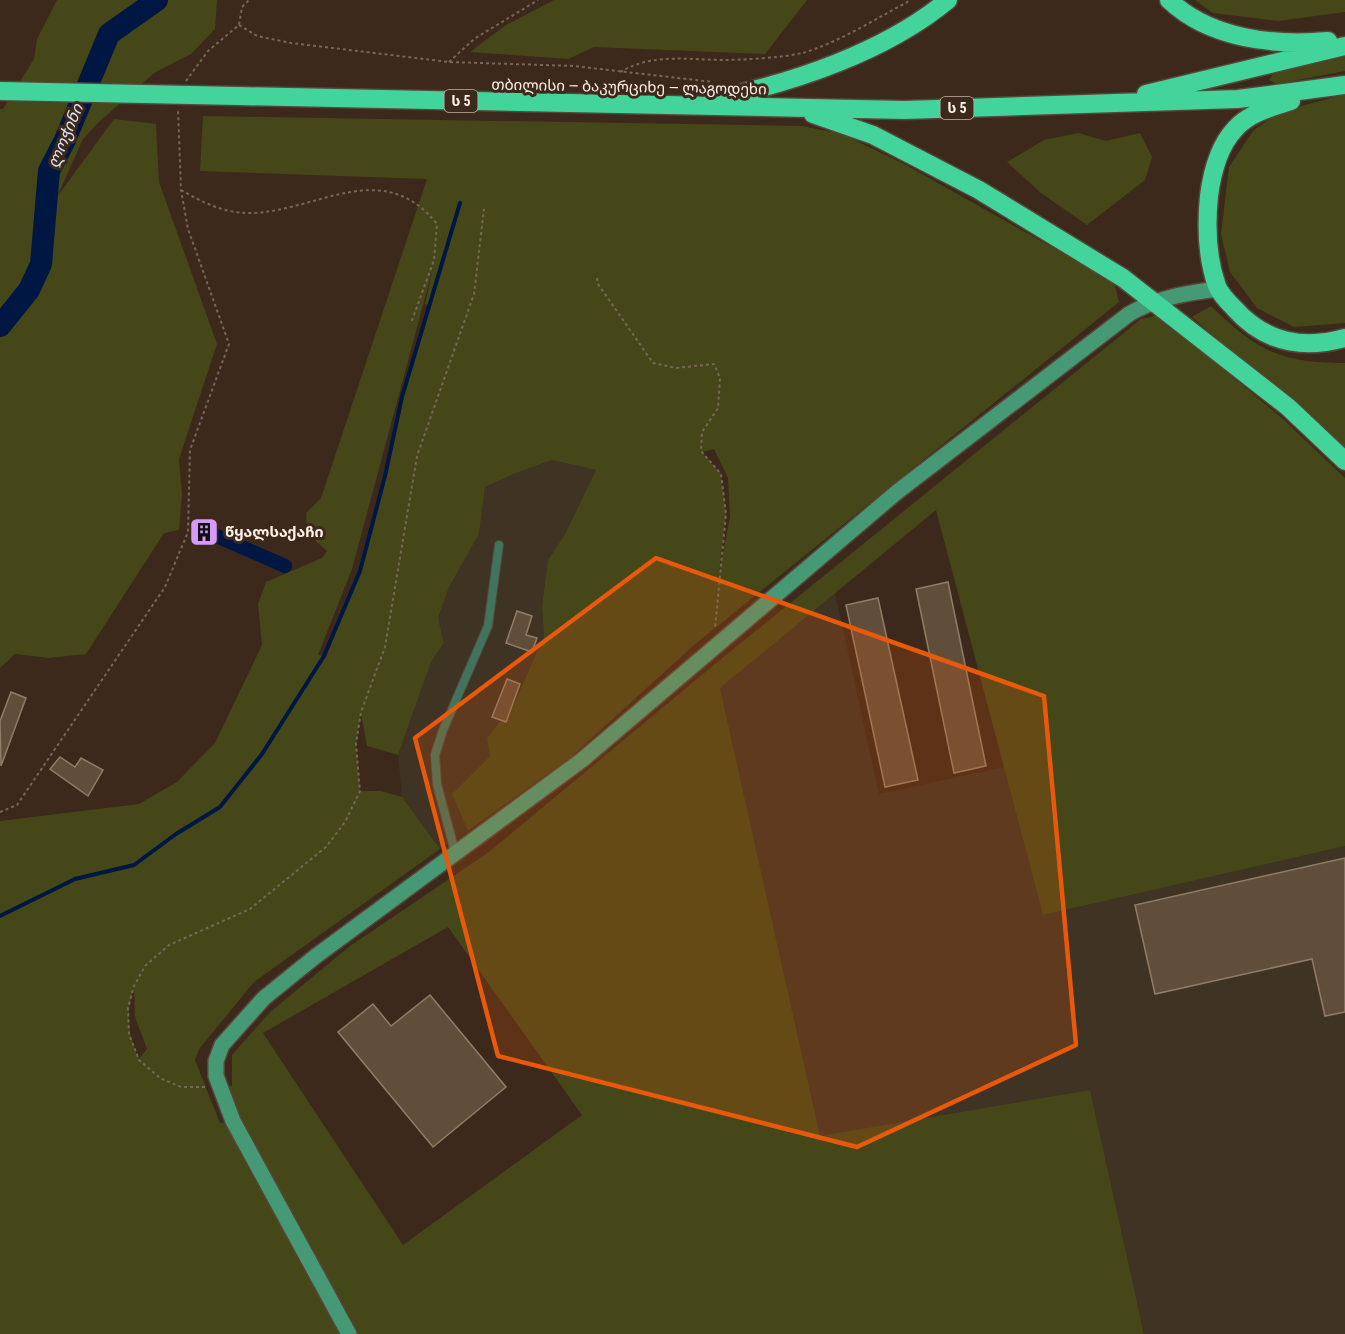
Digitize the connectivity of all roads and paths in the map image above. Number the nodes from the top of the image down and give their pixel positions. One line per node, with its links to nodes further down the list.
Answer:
1 (249, 0): 6 (path)
2 (538, 0): 9 (path)
3 (911, 0): 10 (path)
4 (948, 0): 17 (highway)
5 (1169, 0): 7 (highway)
6 (239, 25): 9 (path); 11 (path)
7 (1345, 39)
8 (1345, 46): 16 (highway, თბილისი — ბაკურციხე — ლაგოდეხი / ს 5)
9 (449, 62): 10 (path)
10 (620, 72): 12 (path)
11 (184, 84)
12 (723, 84)
13 (1342, 86): 16 (highway, თბილისი — ბაკურციხე — ლაგოდეხი / ს 5); 23 (highway)
14 (0, 91): 17 (highway, თბილისი — ბაკურციხე — ლაგოდეხი / ს 5, bridge)
15 (180, 101): 19 (path)
16 (1114, 102): 18 (highway, თბილისი — ბაკურციხე — ლაგოდეხი / ს 5)
17 (683, 106): 18 (highway, თბილისი — ბაკურციხე — ლაგოდეხი / ს 5)
18 (800, 109): 22 (highway)
19 (181, 190): 26 (path); 31 (path)
20 (484, 209): 33 (path)
21 (597, 278): 30 (path)
22 (1123, 278): 24 (highway); 25 (street)
23 (1217, 289): 24 (street); 27 (highway)
24 (1156, 302): 25 (street); 28 (highway)
25 (1129, 314): 30 (street)
26 (411, 323)
27 (1345, 338)
28 (1345, 461)
29 (499, 545): 32 (lane)
30 (714, 646): 32 (street)
31 (0, 812)
32 (455, 852): 33 (street)
33 (219, 1085): 34 (street)
34 (349, 1334)

